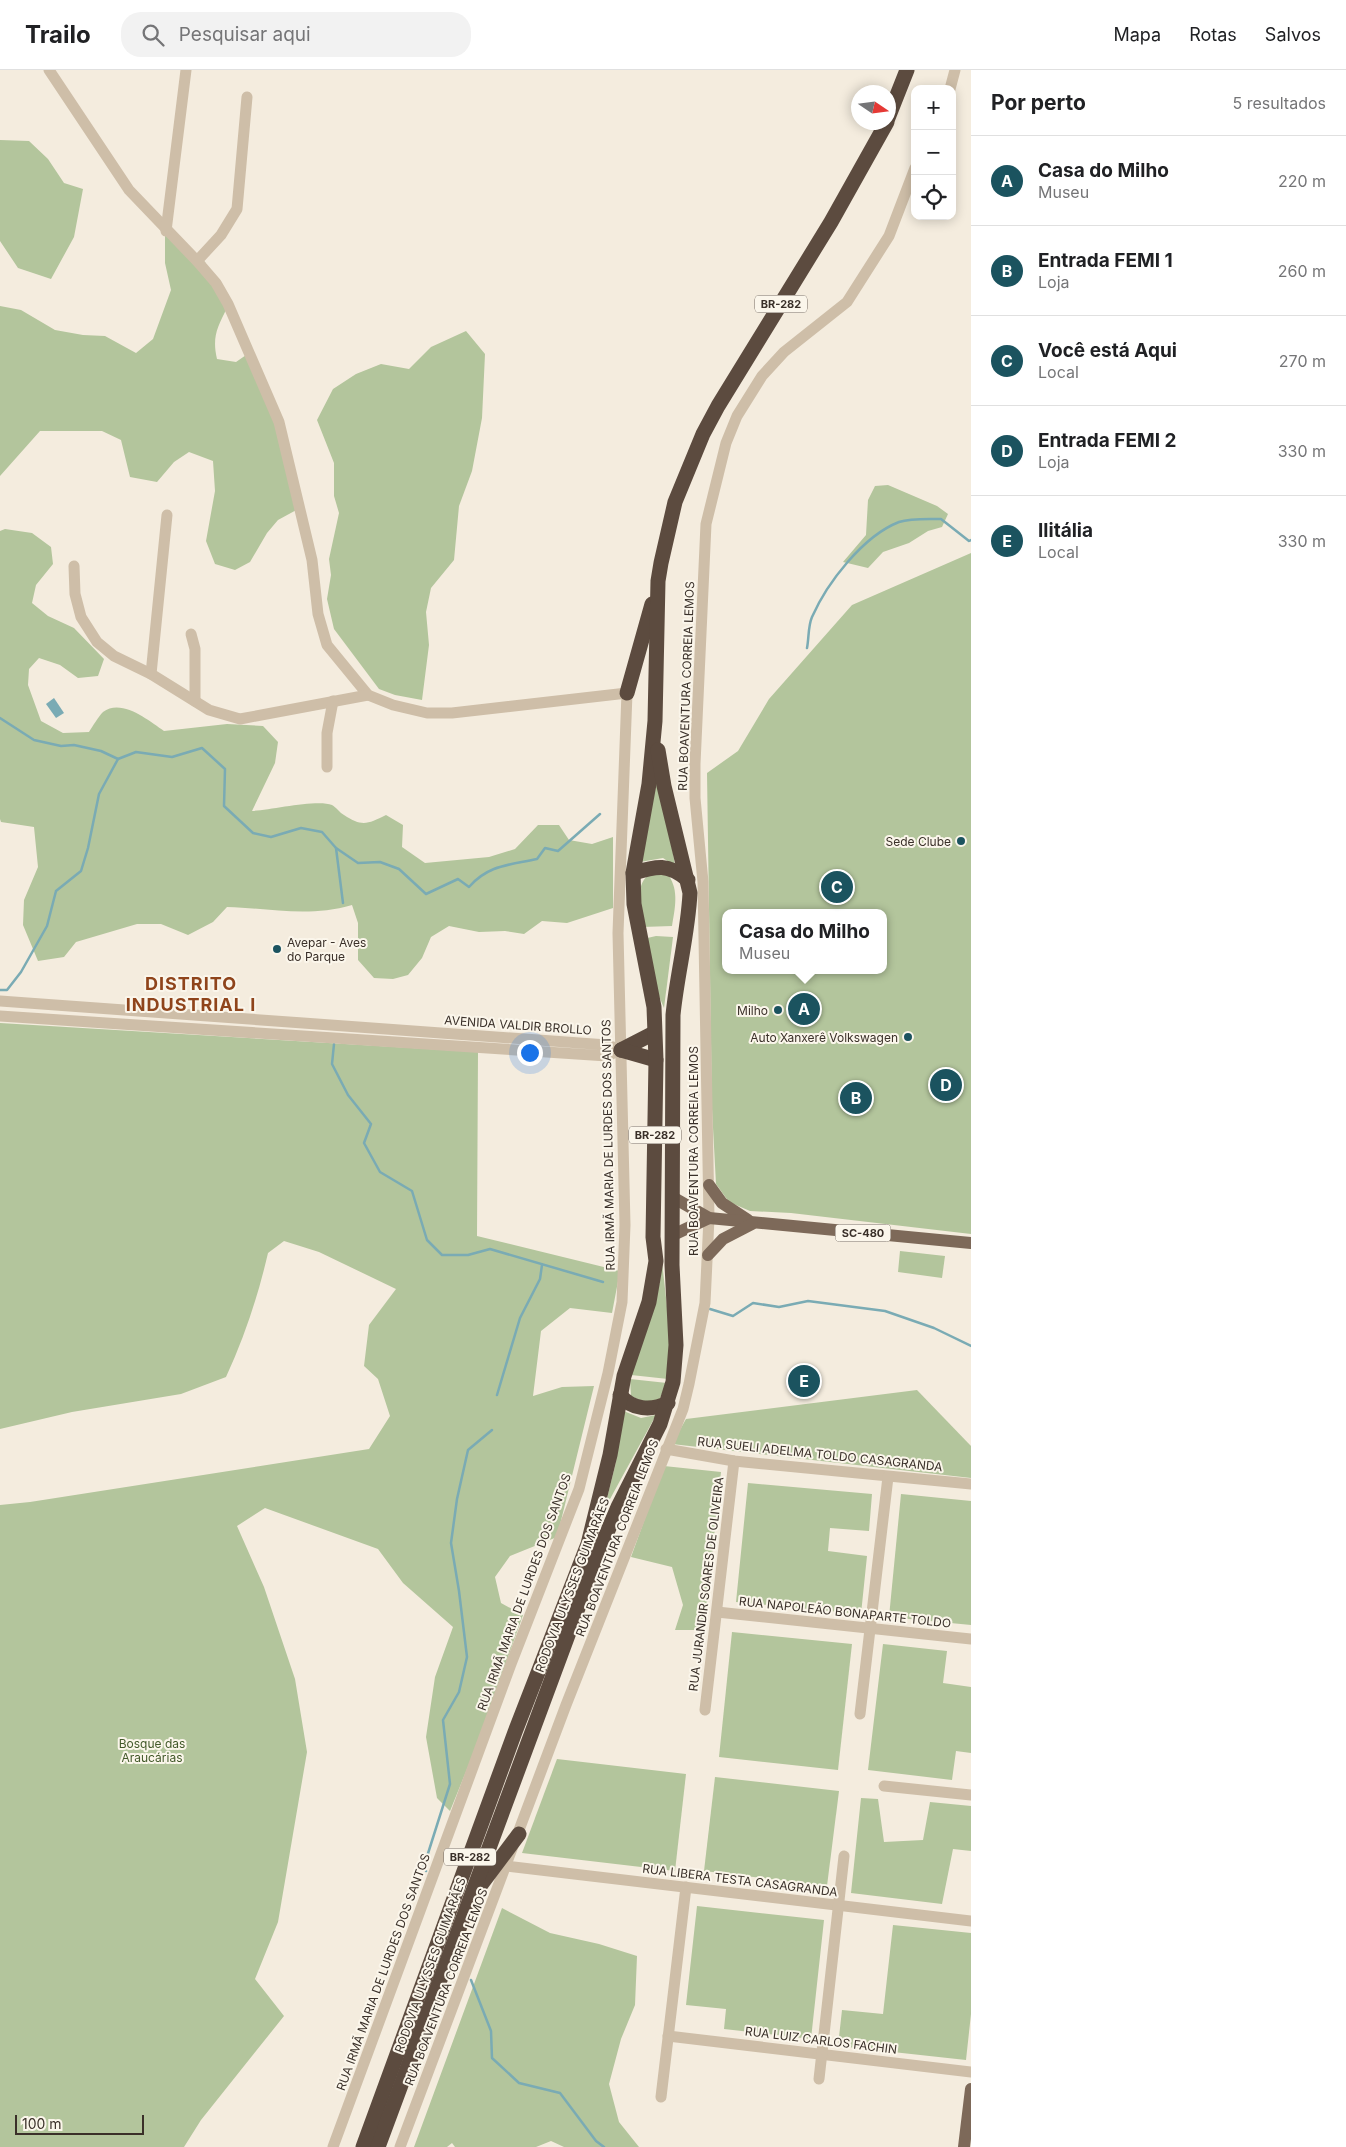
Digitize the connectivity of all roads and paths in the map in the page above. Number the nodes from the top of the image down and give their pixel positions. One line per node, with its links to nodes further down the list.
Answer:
1 (49, 70): 10 (street)
2 (186, 70): 10 (street)
3 (907, 70): 7 (highway)
4 (955, 70): 5 (street)
5 (951, 85)
6 (247, 97): 11 (street)
7 (896, 98)
8 (883, 130): 14 (highway, RODOVIA ULYSSES GUIMARÃES / BR-282)
9 (912, 175): 30 (street, RUA BOAVENTURA CORREIA LEMOS)
10 (166, 231): 11 (street)
11 (197, 261): 18 (street)
12 (167, 515): 16 (street)
13 (74, 566): 16 (street)
14 (658, 581): 17 (highway); 21 (highway, RODOVIA ULYSSES GUIMARÃES / BR-282)
15 (191, 634): 19 (street)
16 (151, 674): 19 (street)
17 (627, 694): 18 (street); 28 (street, RUA IRMÃ MARIA DE LURDES DOS SANTOS)
18 (368, 695): 20 (street)
19 (195, 701): 20 (street)
20 (332, 701): 22 (street)
21 (655, 721): 23 (highway, RODOVIA ULYSSES GUIMARÃES / BR-282); 24 (highway, RODOVIA ULYSSES GUIMARÃES / BR-282)
22 (327, 767)
23 (633, 873): 24 (highway); 27 (highway, RODOVIA ULYSSES GUIMARÃES / BR-282)
24 (688, 880): 31 (highway, RODOVIA ULYSSES GUIMARÃES / BR-282)
25 (0, 1000): 28 (street, AVENIDA VALDIR BROLLO)
26 (0, 1016): 28 (street, AVENIDA VALDIR BROLLO)
27 (654, 1033): 28 (highway); 29 (highway, RODOVIA ULYSSES GUIMARÃES / BR-282)
28 (621, 1050): 29 (highway); 63 (street, RUA IRMÃ MARIA DE LURDES DOS SANTOS)
29 (656, 1060): 37 (highway, RODOVIA ULYSSES GUIMARÃES / BR-282)
30 (709, 1185): 32 (street, RUA BOAVENTURA CORREIA LEMOS); 33 (main road)
31 (674, 1198): 32 (main road, SC-480); 34 (highway, RODOVIA ULYSSES GUIMARÃES / BR-282)
32 (710, 1218): 33 (main road, SC-480); 34 (main road, SC-480); 36 (street, RUA BOAVENTURA CORREIA LEMOS)
33 (754, 1223): 35 (main road, SC-480); 36 (main road)
34 (673, 1234): 38 (highway, RODOVIA ULYSSES GUIMARÃES / BR-282)
35 (971, 1244)
36 (708, 1256): 39 (street, RUA BOAVENTURA CORREIA LEMOS)
37 (620, 1394): 38 (highway); 64 (highway, RODOVIA ULYSSES GUIMARÃES / BR-282)
38 (668, 1403): 54 (highway, RODOVIA ULYSSES GUIMARÃES / BR-282)
39 (666, 1449): 40 (street, RUA SUELI ADELMA TOLDO CASAGRANDA); 50 (street, RUA BOAVENTURA CORREIA LEMOS)
40 (734, 1461): 41 (street, RUA SUELI ADELMA TOLDO CASAGRANDA); 43 (street, RUA JURANDIR SOARES DE OLIVEIRA)
41 (888, 1477): 42 (street, RUA SUELI ADELMA TOLDO CASAGRANDA); 44 (street)
42 (971, 1484)
43 (716, 1612): 44 (street, RUA NAPOLEÃO BONAPARTE TOLDO); 46 (street, RUA JURANDIR SOARES DE OLIVEIRA)
44 (870, 1628): 45 (street, RUA NAPOLEÃO BONAPARTE TOLDO); 47 (street)
45 (971, 1639)
46 (705, 1710)
47 (860, 1714)
48 (884, 1786): 49 (street)
49 (971, 1795)
50 (519, 1834): 52 (street, RUA BOAVENTURA CORREIA LEMOS); 54 (highway)
51 (844, 1856): 55 (street)
52 (506, 1866): 53 (street, RUA LIBERA TESTA CASAGRANDA); 66 (street, RUA BOAVENTURA CORREIA LEMOS)
53 (686, 1887): 55 (street, RUA LIBERA TESTA CASAGRANDA); 57 (street)
54 (469, 1902): 65 (highway, RODOVIA ULYSSES GUIMARÃES / BR-282)
55 (839, 1905): 56 (street, RUA LIBERA TESTA CASAGRANDA); 58 (street)
56 (971, 1921)
57 (668, 2036): 58 (street, RUA LUIZ CARLOS FACHIN); 62 (street)
58 (822, 2054): 59 (street, RUA LUIZ CARLOS FACHIN); 60 (street)
59 (971, 2072)
60 (819, 2079)
61 (971, 2089): 67 (main road)
62 (661, 2097)
63 (333, 2147)
64 (363, 2147)
65 (378, 2147)
66 (400, 2147)
67 (964, 2147)

